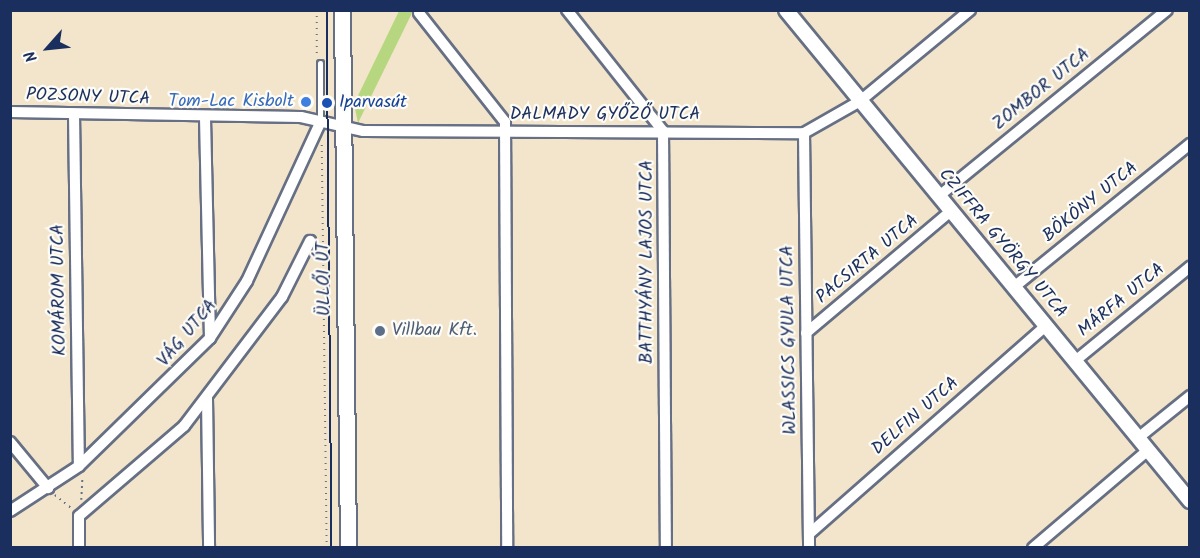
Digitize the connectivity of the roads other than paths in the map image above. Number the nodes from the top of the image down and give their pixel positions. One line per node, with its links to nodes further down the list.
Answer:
1 (342, 10): 13 (main road, ÜLLŐI ÚT)
2 (567, 10): 14 (street)
3 (970, 10): 8 (street)
4 (1167, 10): 18 (street, ZOMBOR UTCA)
5 (788, 11): 8 (street, CZIFFRA GYÖRGY UTCA)
6 (419, 13): 15 (street)
7 (320, 63): 12 (lane)
8 (860, 100): 16 (street); 18 (street, CZIFFRA GYÖRGY UTCA)
9 (10, 112): 10 (street, POZSONY UTCA)
10 (74, 114): 11 (street, POZSONY UTCA); 32 (street, KOMÁROM UTCA)
11 (205, 118): 12 (street, POZSONY UTCA); 25 (street)
12 (320, 123): 13 (street, POZSONY UTCA); 25 (street, VÁG UTCA)
13 (342, 127): 15 (street, DALMADY GYŐZŐ UTCA); 39 (main road, ÜLLŐI ÚT)
14 (663, 130): 15 (street, DALMADY GYŐZŐ UTCA); 16 (street, DALMADY GYŐZŐ UTCA); 41 (street, BATTHYÁNY LAJOS UTCA)
15 (506, 132): 40 (street)
16 (804, 133): 24 (street, WLASSICS GYULA UTCA)
17 (1190, 144): 22 (street, BÖKÖNY UTCA)
18 (939, 196): 19 (street, CZIFFRA GYÖRGY UTCA)
19 (951, 211): 22 (street, CZIFFRA GYÖRGY UTCA); 24 (street, PACSIRTA UTCA)
20 (310, 241): 28 (street)
21 (1190, 267): 26 (street, MÁRFA UTCA)
22 (1014, 287): 23 (street, CZIFFRA GYÖRGY UTCA)
23 (1046, 326): 26 (street, CZIFFRA GYÖRGY UTCA); 36 (street, DELFIN UTCA)
24 (806, 333): 36 (street, WLASSICS GYULA UTCA)
25 (210, 338): 32 (street, VÁG UTCA)
26 (1075, 361): 29 (street, CZIFFRA GYÖRGY UTCA)
27 (1190, 396): 29 (street)
28 (207, 398): 37 (street); 38 (street)
29 (1138, 438): 31 (street, CZIFFRA GYÖRGY UTCA)
30 (10, 442): 33 (street)
31 (1148, 450): 34 (street, CZIFFRA GYÖRGY UTCA); 43 (street)
32 (80, 466): 33 (street, VÁG UTCA)
33 (48, 488): 35 (street, VÁG UTCA)
34 (1190, 501)
35 (10, 511)
36 (809, 534): 42 (street, WLASSICS GYULA UTCA)
37 (79, 548)
38 (209, 548)
39 (348, 548)
40 (507, 548)
41 (666, 548)
42 (809, 548)
43 (1033, 548)

